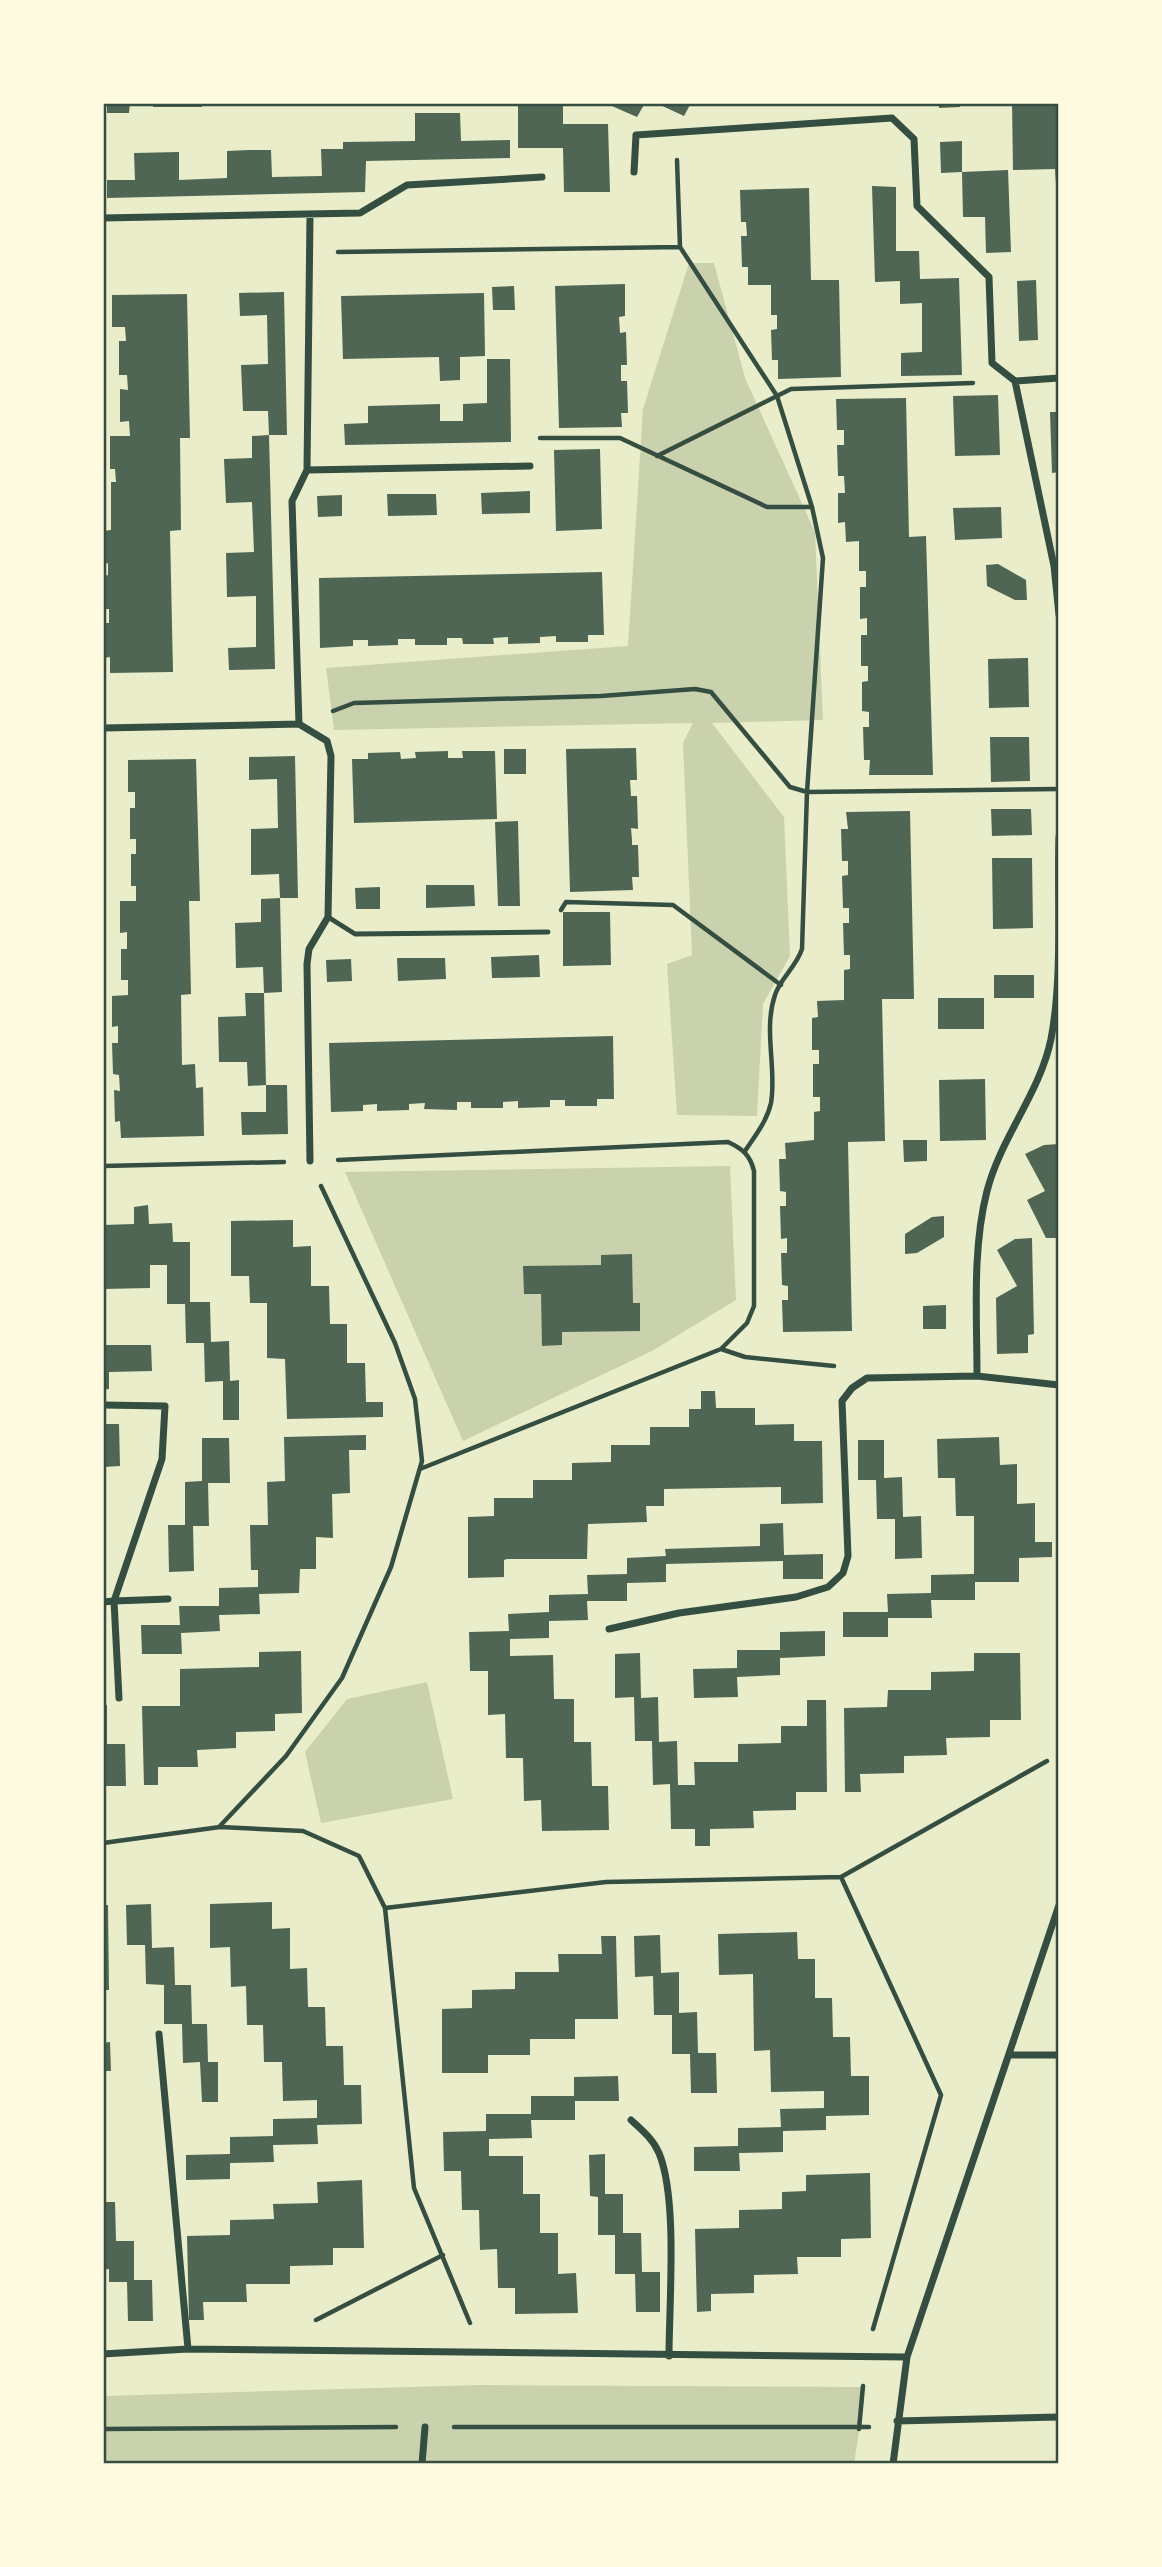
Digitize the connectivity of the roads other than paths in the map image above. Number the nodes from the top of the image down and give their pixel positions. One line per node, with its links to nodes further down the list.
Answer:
1 (634, 172): 6 (street)
2 (542, 177): 3 (street)
3 (310, 216): 4 (street); 8 (street)
4 (103, 218)
5 (1059, 378): 6 (street)
6 (1015, 381): 9 (street)
7 (530, 466): 8 (street)
8 (307, 470): 10 (street)
9 (1059, 615)
10 (299, 724): 11 (street); 13 (street)
11 (103, 728)
12 (1059, 837): 16 (street)
13 (328, 917): 14 (lane); 15 (street)
14 (548, 932)
15 (310, 1161)
16 (977, 1376): 17 (street); 22 (street)
17 (1059, 1385)
18 (103, 1405): 20 (street)
19 (168, 1599): 20 (street)
20 (114, 1601): 21 (street); 23 (street)
21 (103, 1602)
22 (609, 1629)
23 (119, 1698)
24 (1059, 1905): 26 (street)
25 (159, 2034): 29 (street)
26 (1009, 2055): 27 (street); 32 (street)
27 (1059, 2055)
28 (631, 2120): 31 (street)
29 (188, 2349): 30 (street); 31 (street)
30 (103, 2354)
31 (669, 2356): 32 (street)
32 (907, 2357): 34 (street)
33 (1059, 2417): 34 (street)
34 (897, 2421): 37 (street)
35 (425, 2427): 36 (street)
36 (422, 2464)
37 (893, 2464)

